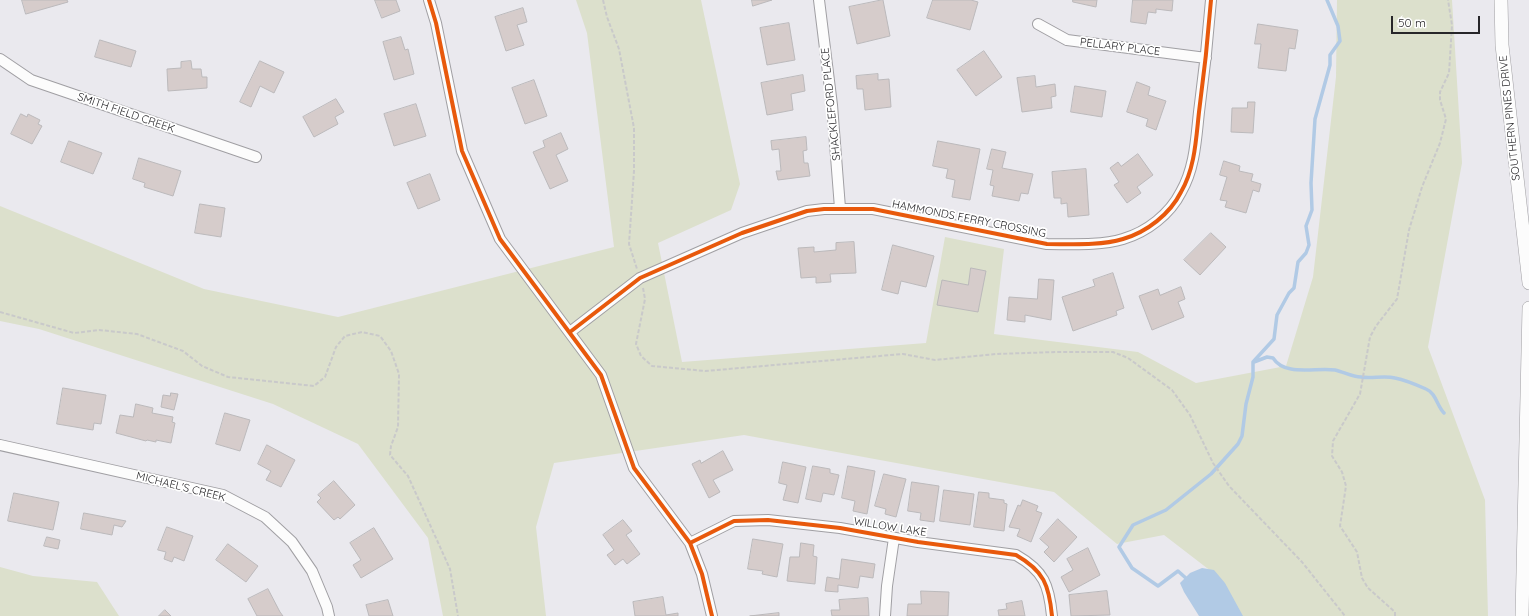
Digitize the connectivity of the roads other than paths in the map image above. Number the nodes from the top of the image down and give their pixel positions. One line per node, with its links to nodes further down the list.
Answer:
1 (429, 0): 12 (street)
2 (819, 0): 9 (street, SHACKLEFORD PLACE)
3 (1211, 0): 6 (street, HAMMONDS FERRY CROSSING)
4 (1501, 0): 10 (street, SOUTHERN PINES DRIVE)
5 (1038, 24): 6 (street, PELLARY PLACE)
6 (1206, 58): 9 (street, HAMMONDS FERRY CROSSING)
7 (0, 59): 8 (street, SMITH FIELD CREEK)
8 (256, 157)
9 (840, 208): 12 (street, HAMMONDS FERRY CROSSING)
10 (1529, 283)
11 (1529, 308): 20 (street)
12 (570, 332): 15 (street)
13 (0, 445): 16 (street, MICHAEL'S CREEK)
14 (894, 538): 15 (street, WILLOW LAKE); 18 (street); 19 (street, WILLOW LAKE)
15 (690, 543): 17 (street)
16 (329, 616)
17 (712, 616)
18 (885, 616)
19 (1052, 616)
20 (1522, 616)

